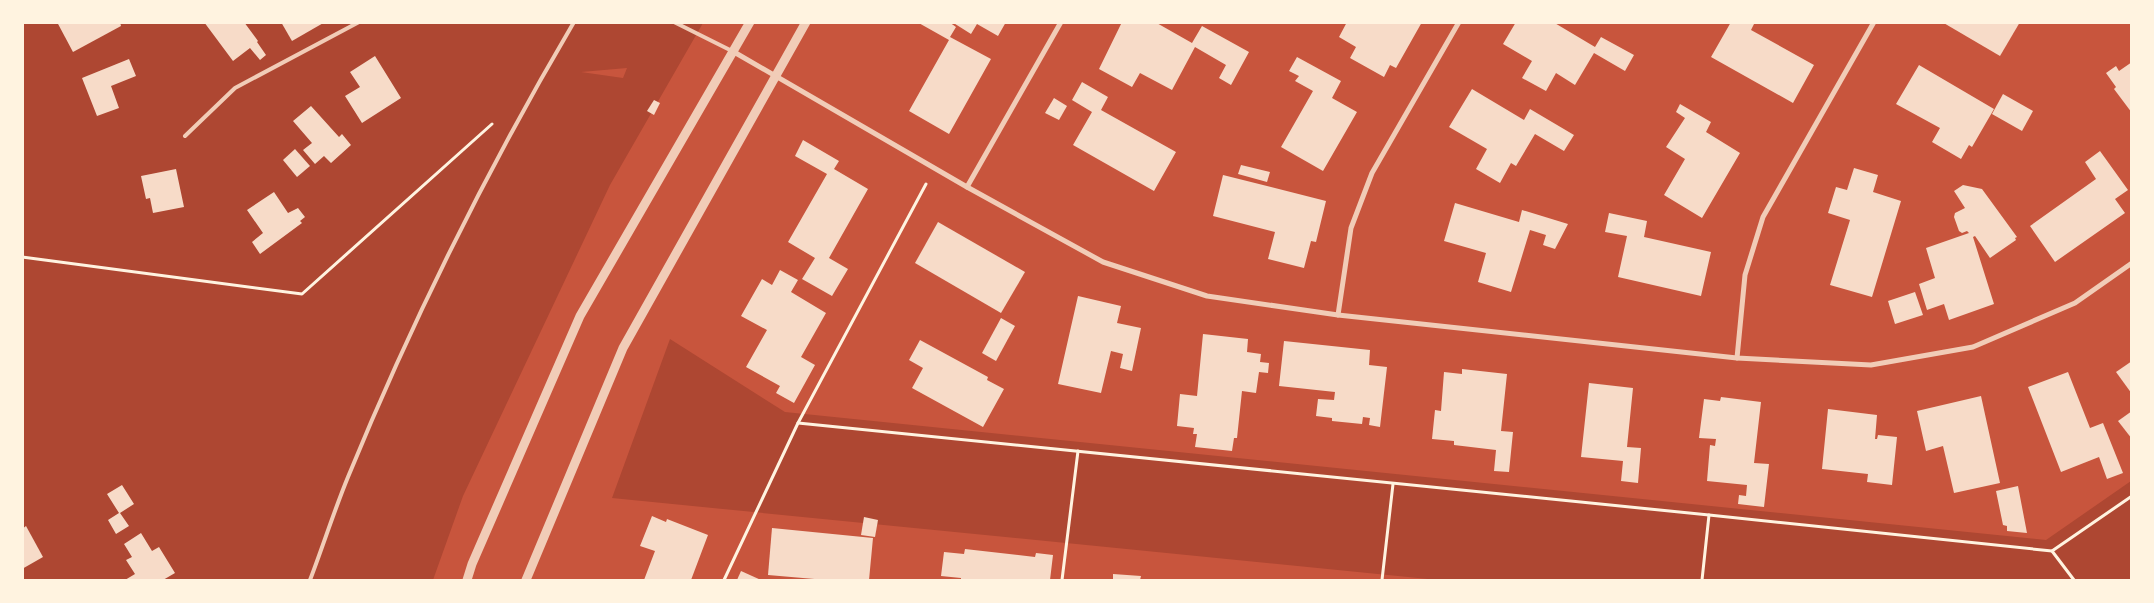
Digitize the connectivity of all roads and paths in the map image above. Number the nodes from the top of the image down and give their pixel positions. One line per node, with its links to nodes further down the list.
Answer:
1 (359, 22): 12 (lane)
2 (574, 22): 25 (lane)
3 (674, 22): 9 (lane)
4 (750, 22): 9 (street)
5 (806, 22): 10 (street)
6 (1060, 22): 14 (street)
7 (1458, 22): 17 (street)
8 (1874, 22): 18 (street)
9 (734, 52): 10 (street); 26 (street)
10 (776, 76): 13 (street); 27 (street)
11 (494, 123): 15 (path)
12 (185, 136)
13 (935, 168): 14 (street); 19 (path)
14 (967, 187): 17 (street)
15 (22, 257)
16 (2132, 263): 18 (street)
17 (1338, 315): 18 (street)
18 (1737, 358)
19 (798, 423): 20 (path); 28 (path)
20 (1078, 451): 21 (path); 29 (path)
21 (1393, 484): 23 (path); 30 (path)
22 (2132, 496): 24 (path)
23 (1710, 515): 24 (path); 31 (path)
24 (2052, 552): 32 (path)
25 (310, 580)
26 (467, 580)
27 (526, 580)
28 (724, 580)
29 (1062, 580)
30 (1382, 580)
31 (1702, 580)
32 (2074, 580)

